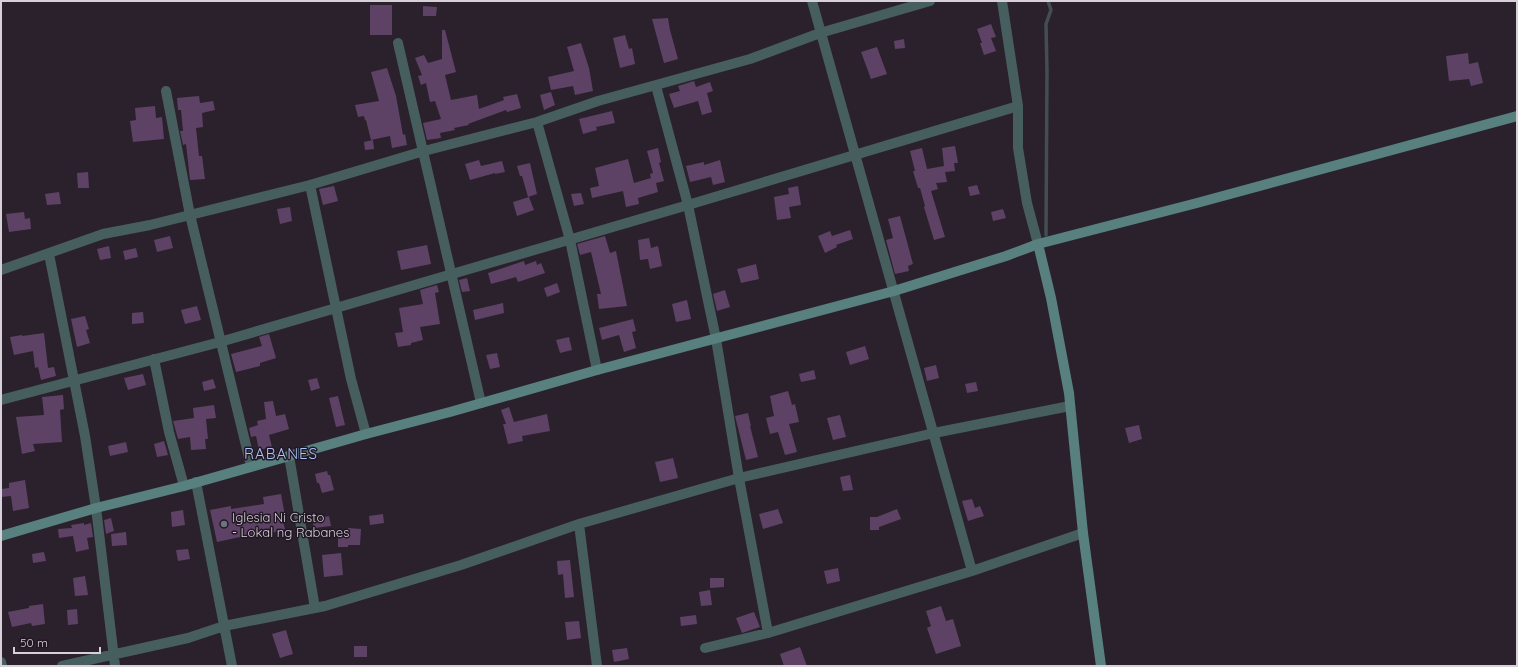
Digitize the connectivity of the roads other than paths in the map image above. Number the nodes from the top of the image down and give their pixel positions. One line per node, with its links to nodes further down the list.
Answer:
1 (812, 1): 4 (street)
2 (930, 1): 4 (street)
3 (1002, 1): 8 (street)
4 (820, 33): 6 (street); 12 (street)
5 (398, 43): 11 (street)
6 (656, 86): 10 (street); 14 (street)
7 (166, 91): 15 (street)
8 (1018, 106): 12 (street); 17 (street)
9 (1517, 116): 17 (street)
10 (537, 122): 11 (street); 16 (street)
11 (424, 151): 13 (street); 20 (street)
12 (855, 154): 14 (street); 21 (street)
13 (310, 185): 15 (street); 22 (street)
14 (688, 205): 16 (street); 23 (street)
15 (190, 215): 18 (street); 24 (street)
16 (570, 240): 20 (street); 26 (street)
17 (1038, 244): 21 (street); 30 (street)
18 (49, 254): 19 (street); 27 (street)
19 (1, 270)
20 (452, 274): 22 (street); 29 (street)
21 (894, 291): 23 (street); 31 (street)
22 (336, 308): 24 (street); 32 (street)
23 (716, 339): 26 (street); 35 (street)
24 (220, 342): 25 (street); 34 (street)
25 (154, 358): 27 (street); 37 (street)
26 (597, 370): 29 (street)
27 (74, 381): 28 (street); 38 (street)
28 (1, 400)
29 (481, 403): 32 (street)
30 (1070, 406): 31 (street); 40 (street)
31 (934, 433): 35 (street); 42 (street)
32 (366, 434): 33 (street)
33 (289, 456): 34 (street); 43 (street)
34 (251, 466): 36 (street)
35 (739, 478): 39 (street); 45 (street)
36 (196, 482): 37 (street); 44 (street)
37 (184, 486): 38 (street)
38 (96, 508): 41 (street); 47 (street)
39 (579, 524): 43 (street); 53 (street)
40 (1083, 533): 42 (street); 54 (street)
41 (1, 536)
42 (972, 571): 45 (street)
43 (315, 608): 44 (street)
44 (224, 626): 47 (street); 52 (street)
45 (768, 633): 46 (street)
46 (705, 648)
47 (113, 656): 50 (street); 51 (street)
48 (1, 662): 49 (street)
49 (2, 666)
50 (62, 666)
51 (115, 666)
52 (232, 666)
53 (597, 666)
54 (1101, 666)

